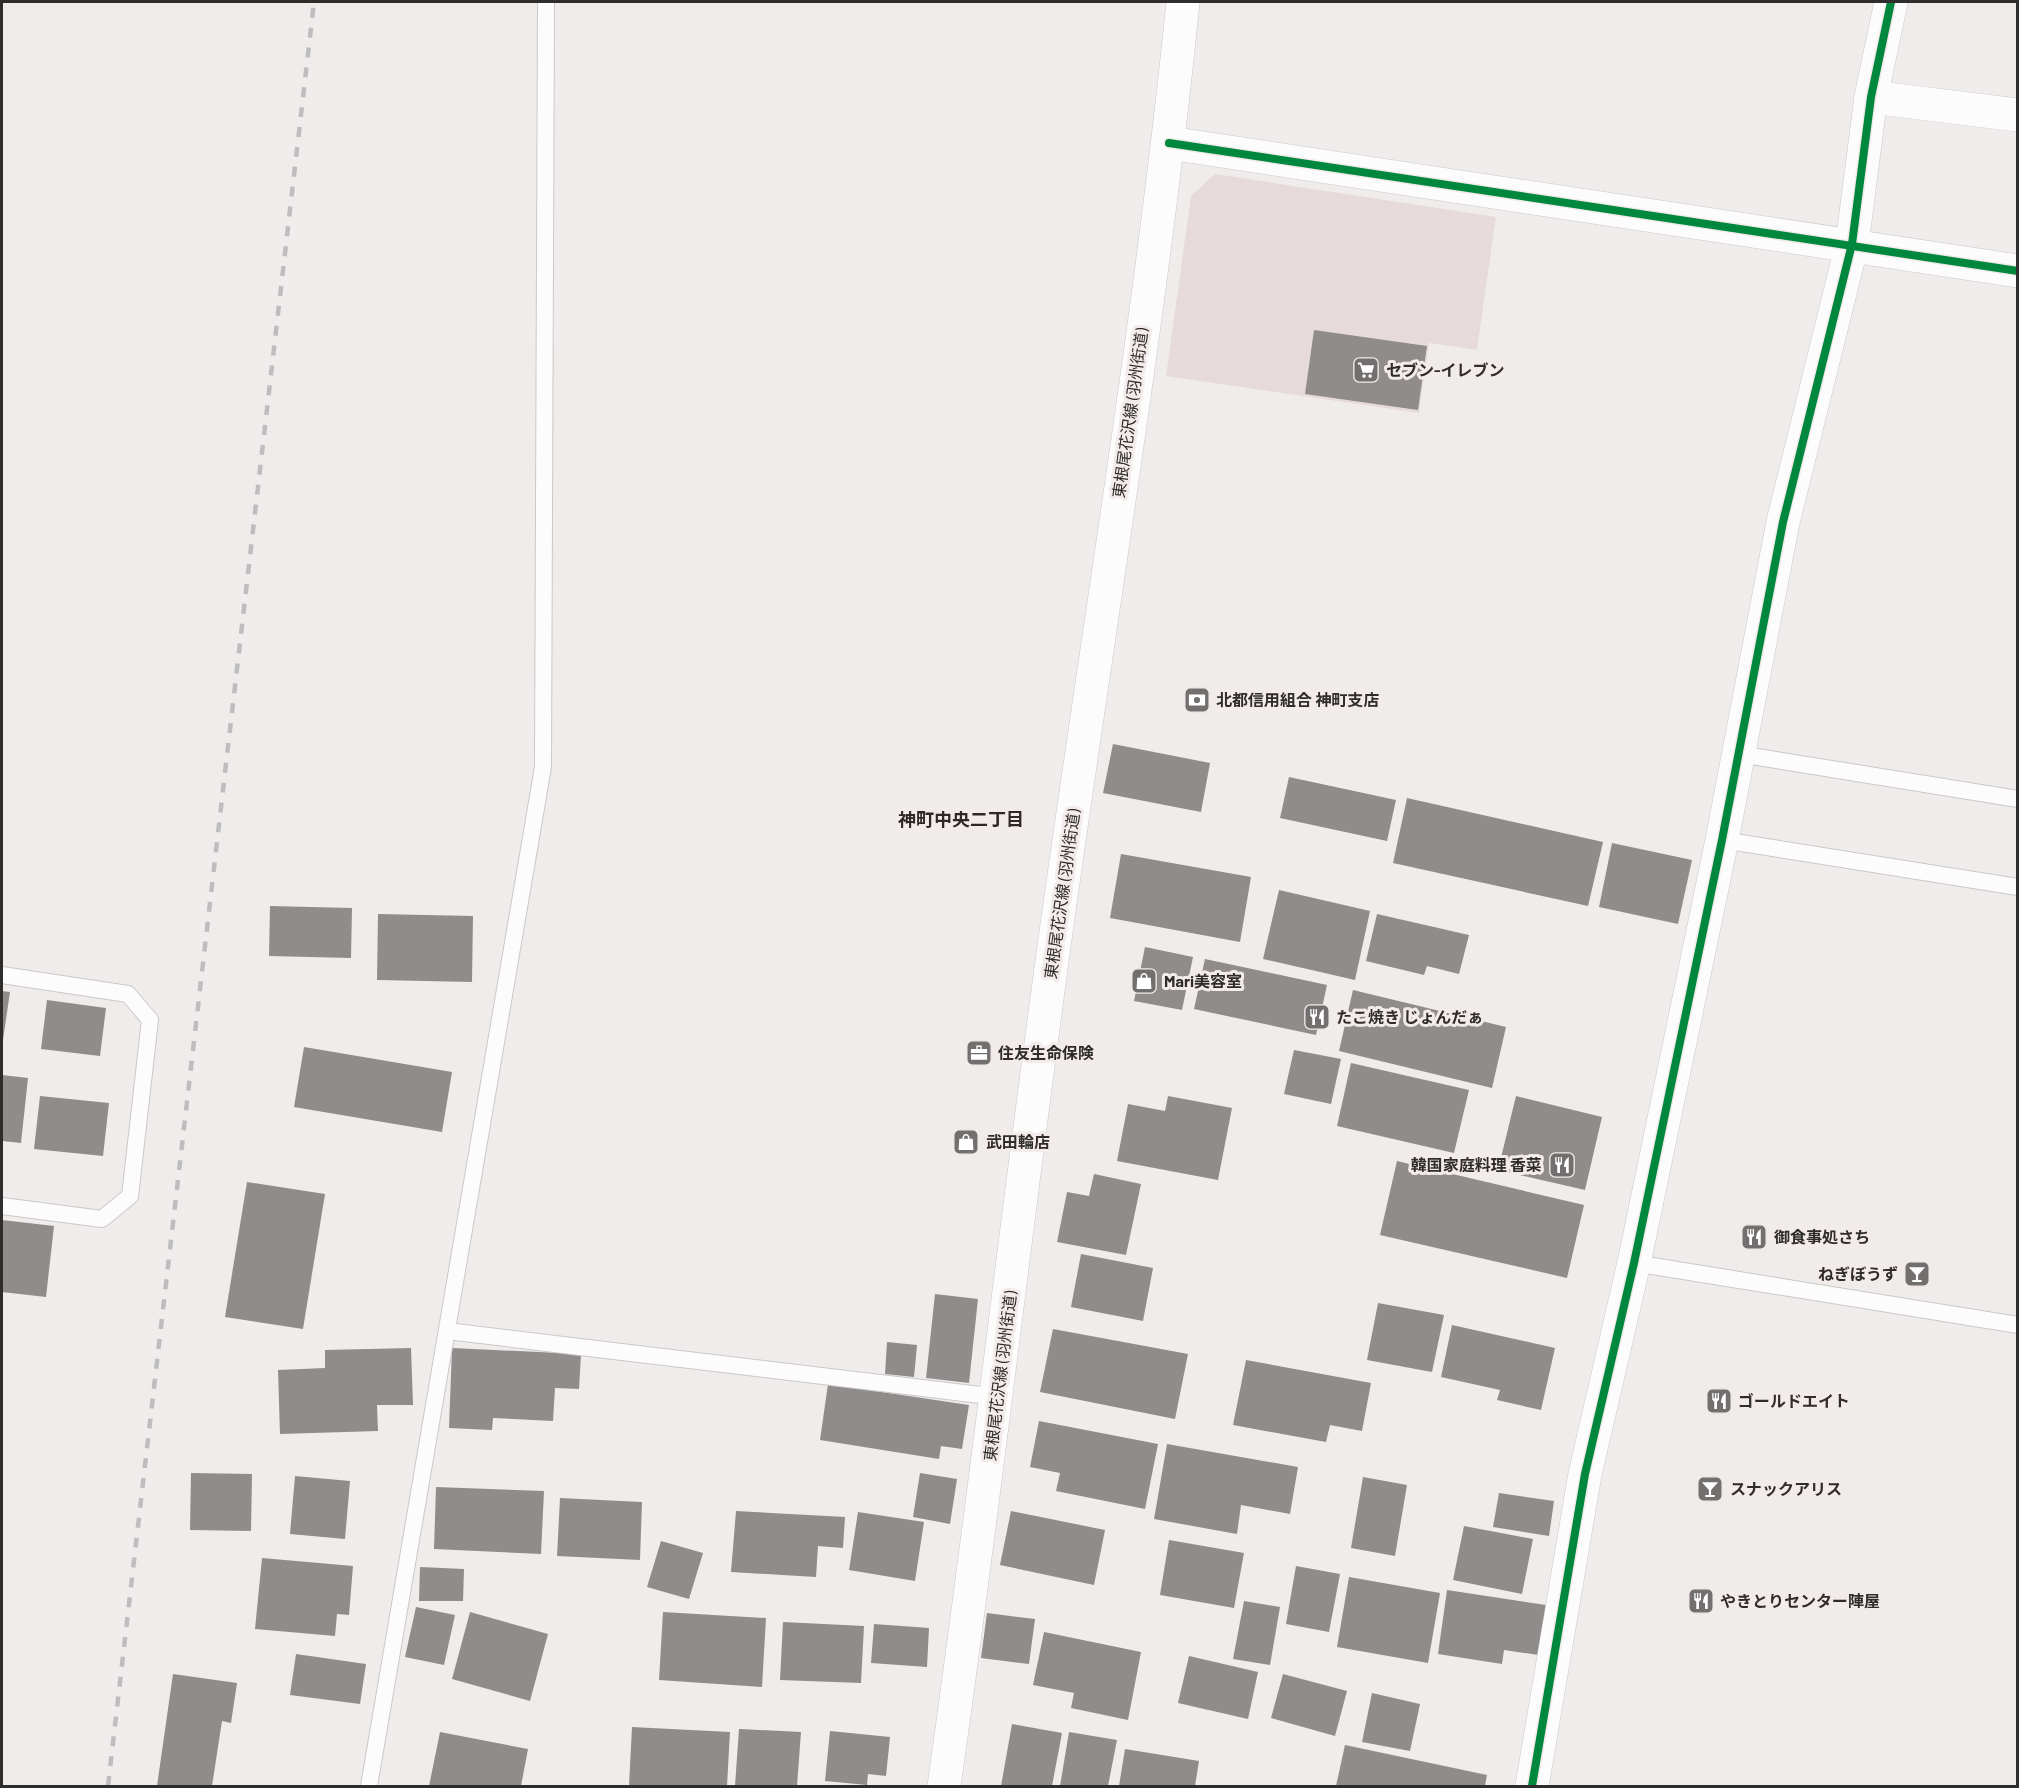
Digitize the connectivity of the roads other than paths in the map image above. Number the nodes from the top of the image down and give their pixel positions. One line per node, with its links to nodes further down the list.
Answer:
1 (546, 2): 17 (lane)
2 (1184, 2): 6 (street, 東根尾花沢線 (羽州街道))
3 (1892, 2): 4 (street)
4 (1871, 97): 5 (street); 7 (street)
5 (2018, 115)
6 (1169, 143): 7 (street); 18 (street, 東根尾花沢線 (羽州街道))
7 (1852, 244): 8 (street); 9 (street)
8 (2018, 271)
9 (1739, 754): 10 (lane); 11 (street)
10 (2018, 799)
11 (1722, 840): 12 (lane); 15 (street)
12 (2018, 888)
13 (2, 975): 14 (lane)
14 (2, 1206)
15 (1634, 1263): 16 (lane); 21 (street)
16 (2018, 1325)
17 (447, 1330): 18 (lane); 19 (lane)
18 (997, 1397): 20 (street, 東根尾花沢線 (羽州街道))
19 (369, 1786)
20 (944, 1786)
21 (1532, 1786)

